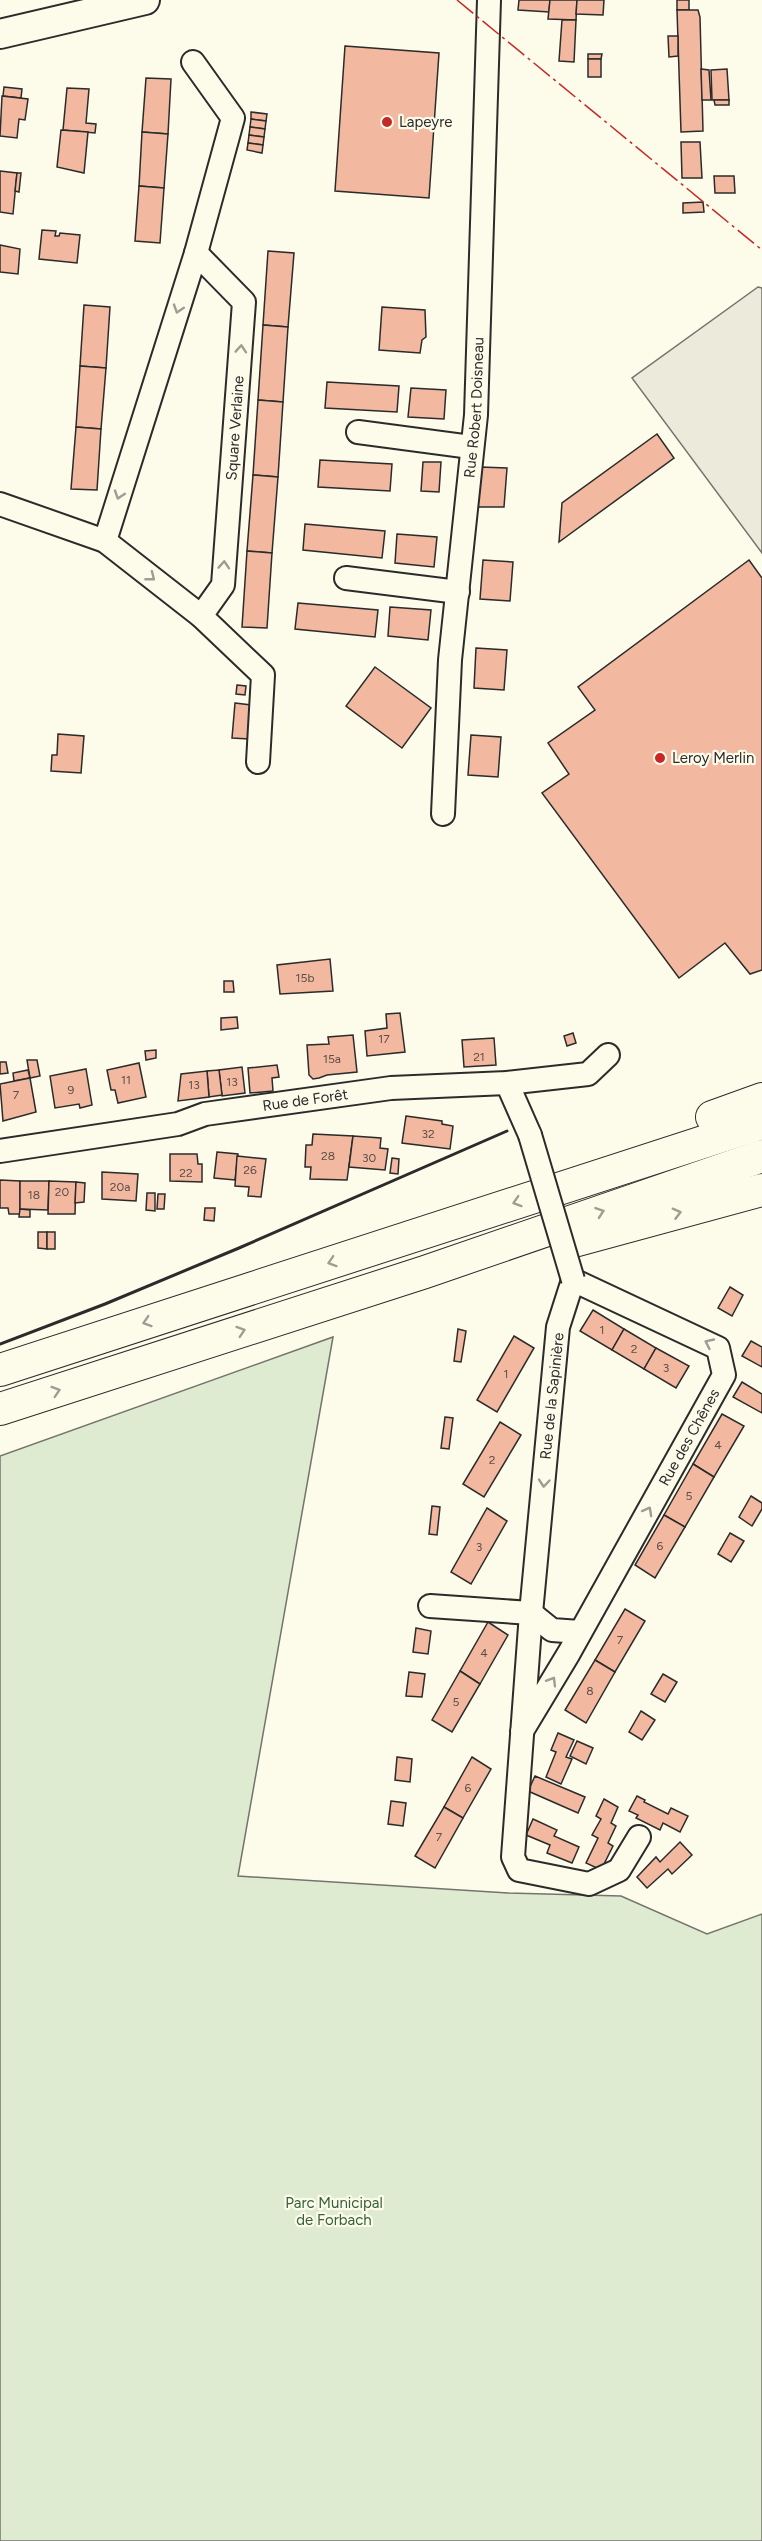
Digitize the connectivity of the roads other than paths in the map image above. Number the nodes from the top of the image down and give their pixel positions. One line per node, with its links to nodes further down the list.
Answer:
1 (145, 0): 3 (main road)
2 (489, 0): 8 (street, Rue Robert Doisneau)
3 (70, 9): 4 (main road)
4 (0, 34)
5 (193, 62): 6 (street)
6 (196, 253): 10 (street, one-way to 10); 13 (street, Square Verlaine, one-way to 6)
7 (358, 432): 8 (street)
8 (471, 447): 12 (street, Rue Robert Doisneau)
9 (0, 504): 10 (street)
10 (105, 541): 13 (street, one-way to 13)
11 (346, 578): 12 (street)
12 (458, 592): 15 (street, Rue Robert Doisneau)
13 (201, 616): 14 (street)
14 (258, 762)
15 (443, 814)
16 (608, 1055): 17 (street, Rue de Forêt)
17 (507, 1083): 20 (street, Rue de Forêt); 25 (street, bridge)
18 (762, 1099): 22 (highway)
19 (762, 1123): 22 (highway)
20 (0, 1151)
21 (762, 1156): 24 (highway, one-way to 21)
22 (573, 1183): 26 (highway, one-way to 26)
23 (762, 1190): 24 (highway, one-way to 23)
24 (425, 1272): 27 (highway, one-way to 24)
25 (573, 1280): 29 (street, Rue de la Sapinière, one-way to 29); 30 (street, Rue des Chênes, one-way to 25)
26 (0, 1370)
27 (0, 1409)
28 (430, 1606): 29 (street)
29 (531, 1613): 30 (street); 31 (street, Rue de la Sapinière)
30 (580, 1632): 31 (street, Rue des Chênes, one-way to 30)
31 (522, 1731): 32 (street, Rue de la Sapinière)
32 (639, 1837)

